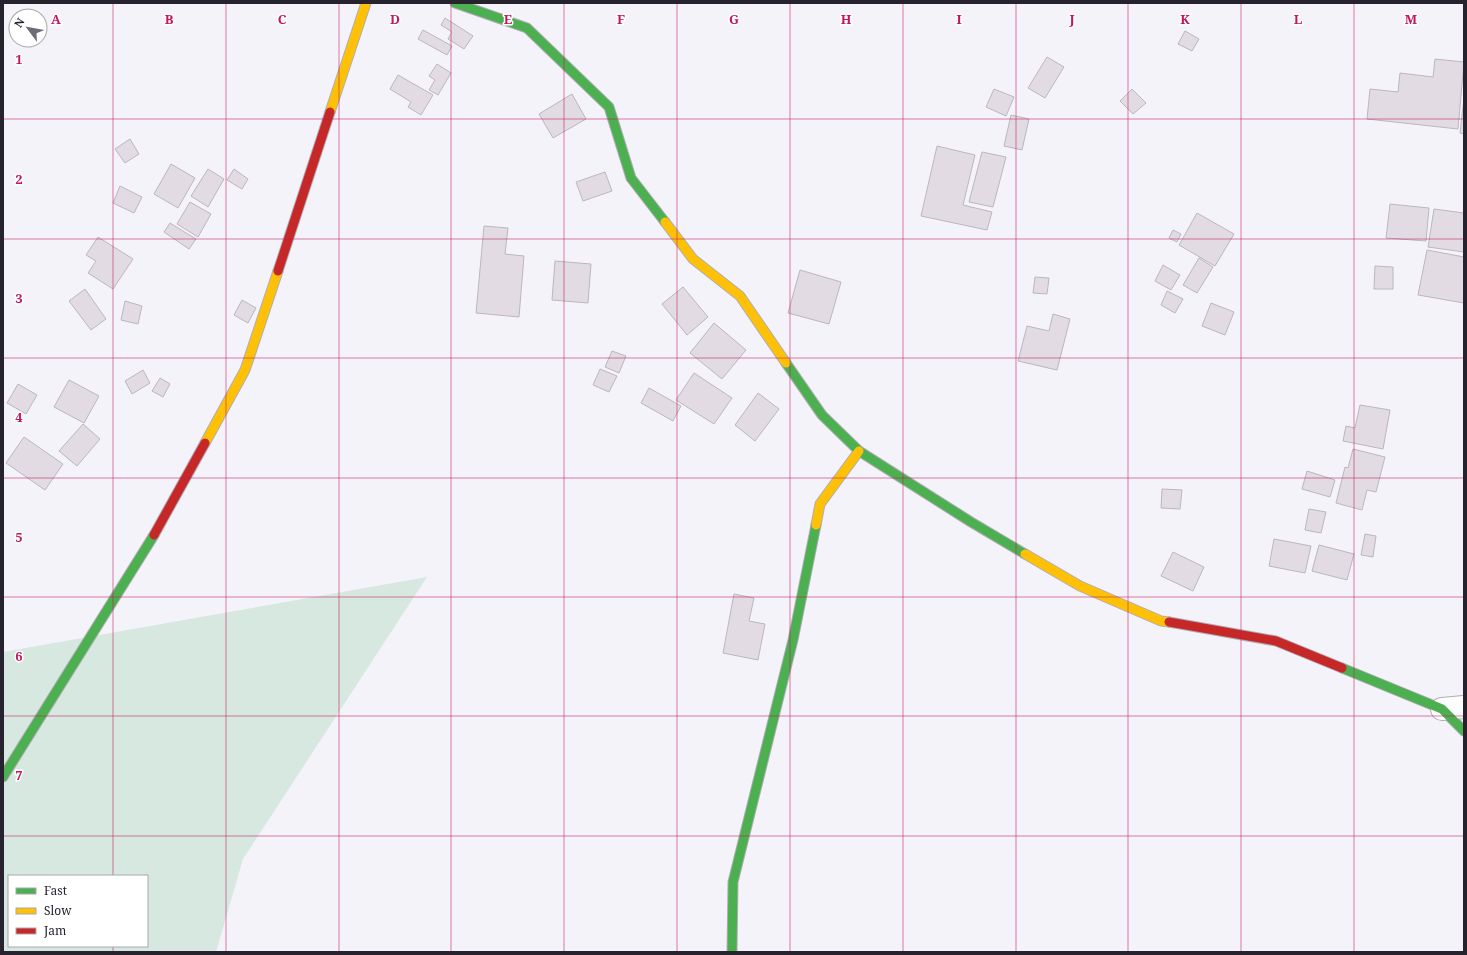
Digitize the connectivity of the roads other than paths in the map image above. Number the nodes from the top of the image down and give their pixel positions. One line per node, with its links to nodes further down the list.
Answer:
1 (366, 3): 7 (street)
2 (455, 3): 3 (street)
3 (859, 451): 5 (street); 8 (street)
4 (1464, 707): 5 (street)
5 (1442, 709): 6 (street)
6 (1464, 730)
7 (3, 777)
8 (732, 952)

